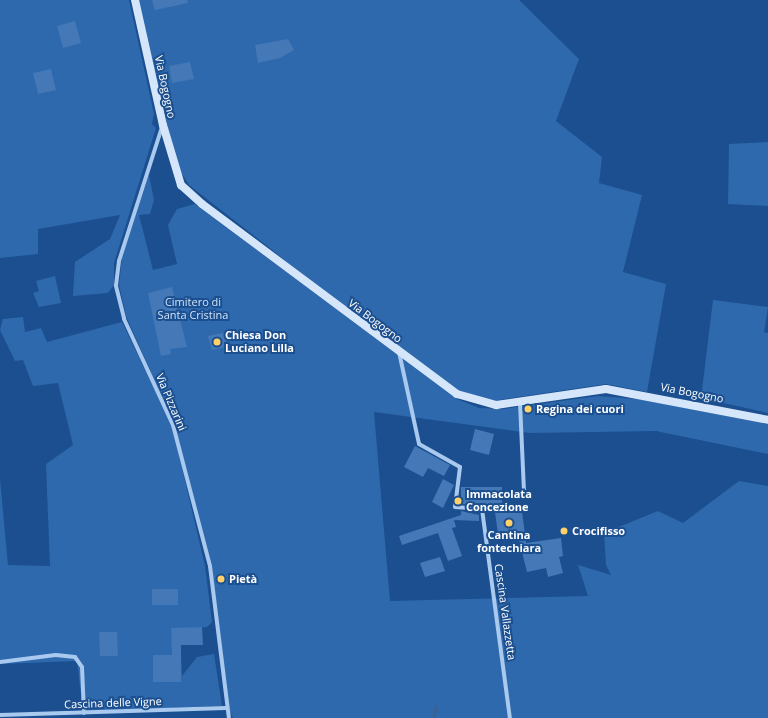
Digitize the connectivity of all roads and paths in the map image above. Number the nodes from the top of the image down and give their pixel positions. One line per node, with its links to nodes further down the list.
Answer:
1 (134, 0): 2 (main road, Via Bogogno)
2 (163, 125): 3 (main road, Via Bogogno); 8 (street, Via Pizzarini)
3 (399, 352): 4 (main road, Via Bogogno); 12 (street, Cascina Vallazzetta)
4 (520, 403): 5 (main road, Via Bogogno); 6 (street)
5 (768, 420)
6 (524, 490)
7 (0, 662): 9 (street)
8 (226, 708): 9 (street, Cascina delle Vigne); 11 (street, Via Pizzarini)
9 (84, 713): 10 (street, Cascina delle Vigne)
10 (0, 715)
11 (229, 718)
12 (510, 718)

